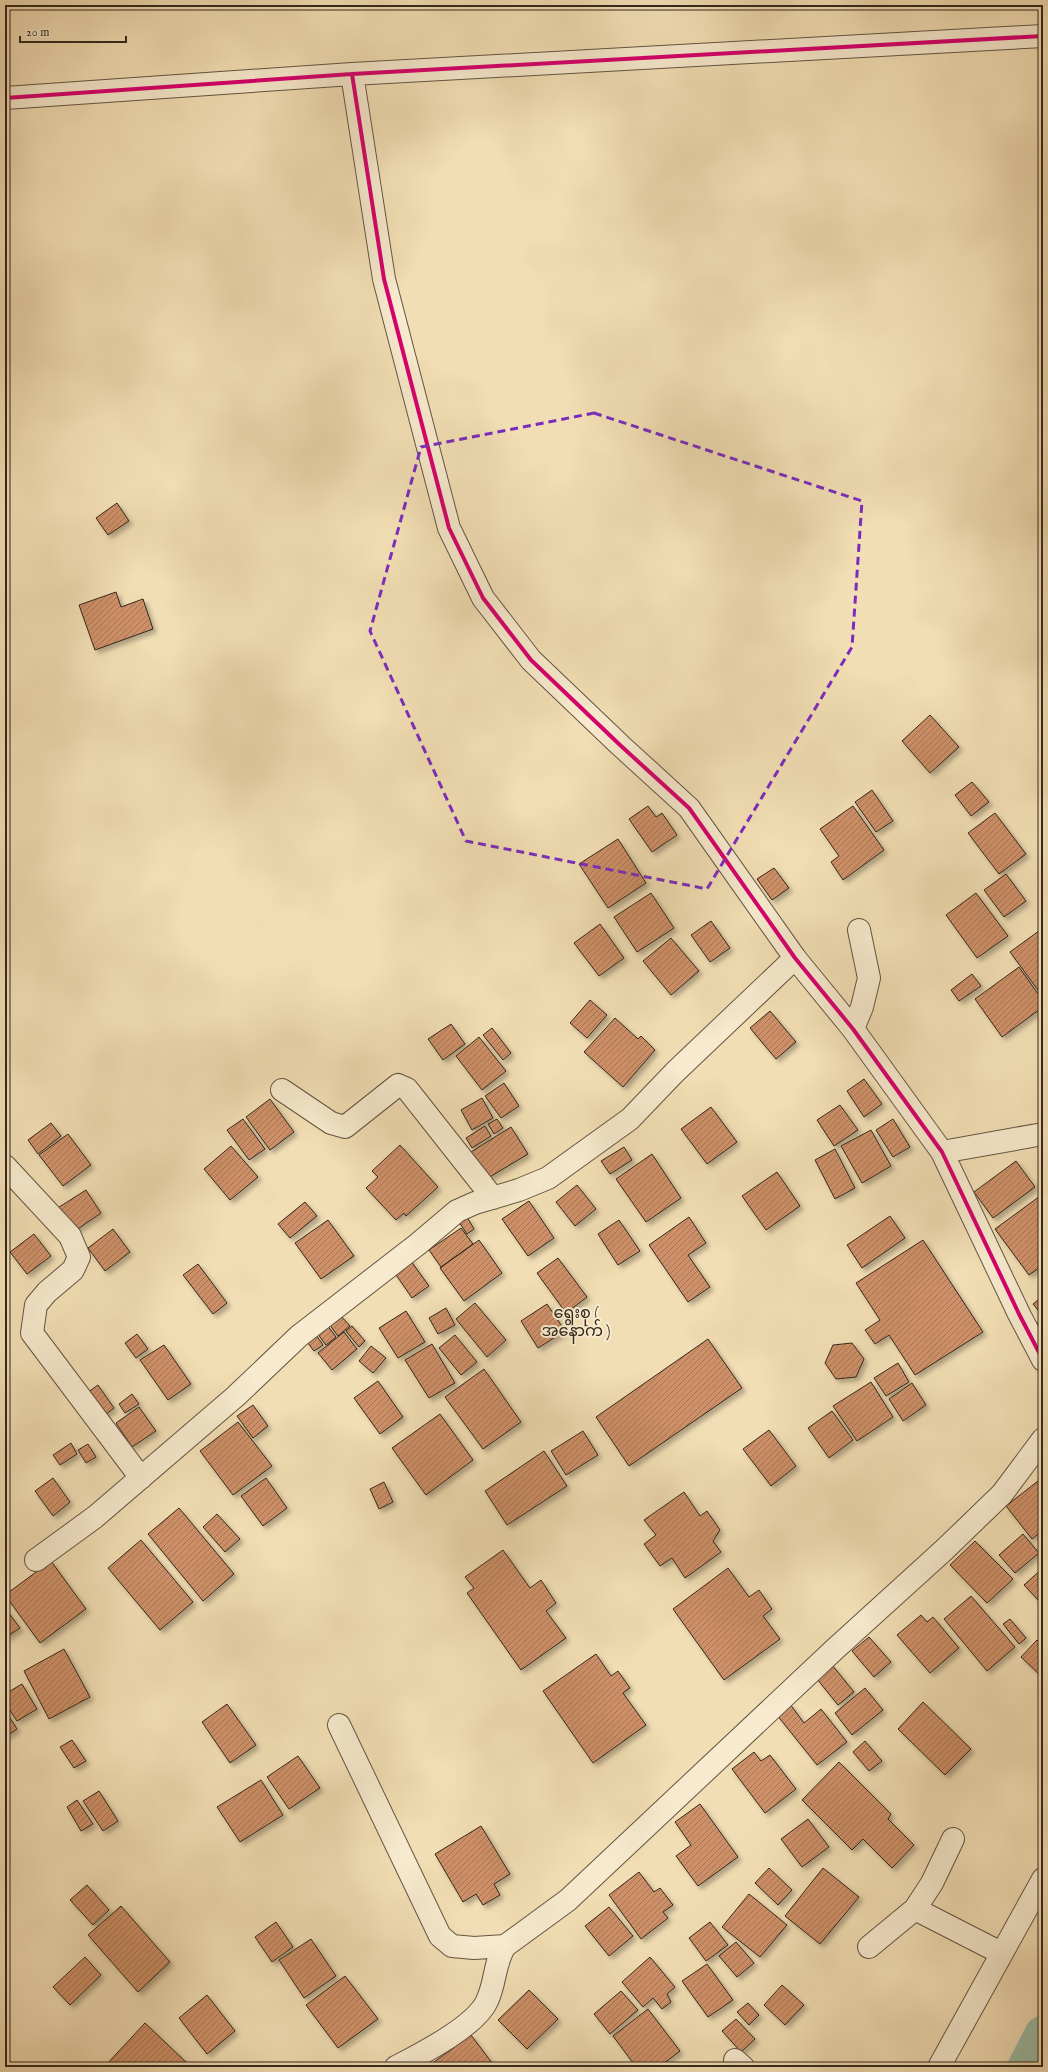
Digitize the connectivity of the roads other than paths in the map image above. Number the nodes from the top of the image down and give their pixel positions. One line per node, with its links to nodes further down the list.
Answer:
1 (1043, 36): 2 (street)
2 (352, 74): 3 (street); 5 (street)
3 (5, 98)
4 (859, 930): 6 (street)
5 (795, 958): 6 (street); 11 (street)
6 (853, 1029): 9 (street)
7 (282, 1090): 11 (street)
8 (1043, 1134): 9 (street)
9 (942, 1152): 12 (street)
10 (5, 1166): 14 (street)
11 (493, 1198): 14 (street)
12 (1043, 1360)
13 (1043, 1439): 20 (street)
14 (141, 1478): 15 (street)
15 (36, 1560)
16 (339, 1725): 20 (street)
17 (952, 1839): 19 (street)
18 (1043, 1879): 22 (street)
19 (915, 1909): 21 (street); 22 (street)
20 (505, 1946): 23 (street)
21 (869, 1947)
22 (1001, 1953): 24 (street)
23 (396, 2067)
24 (939, 2067)

